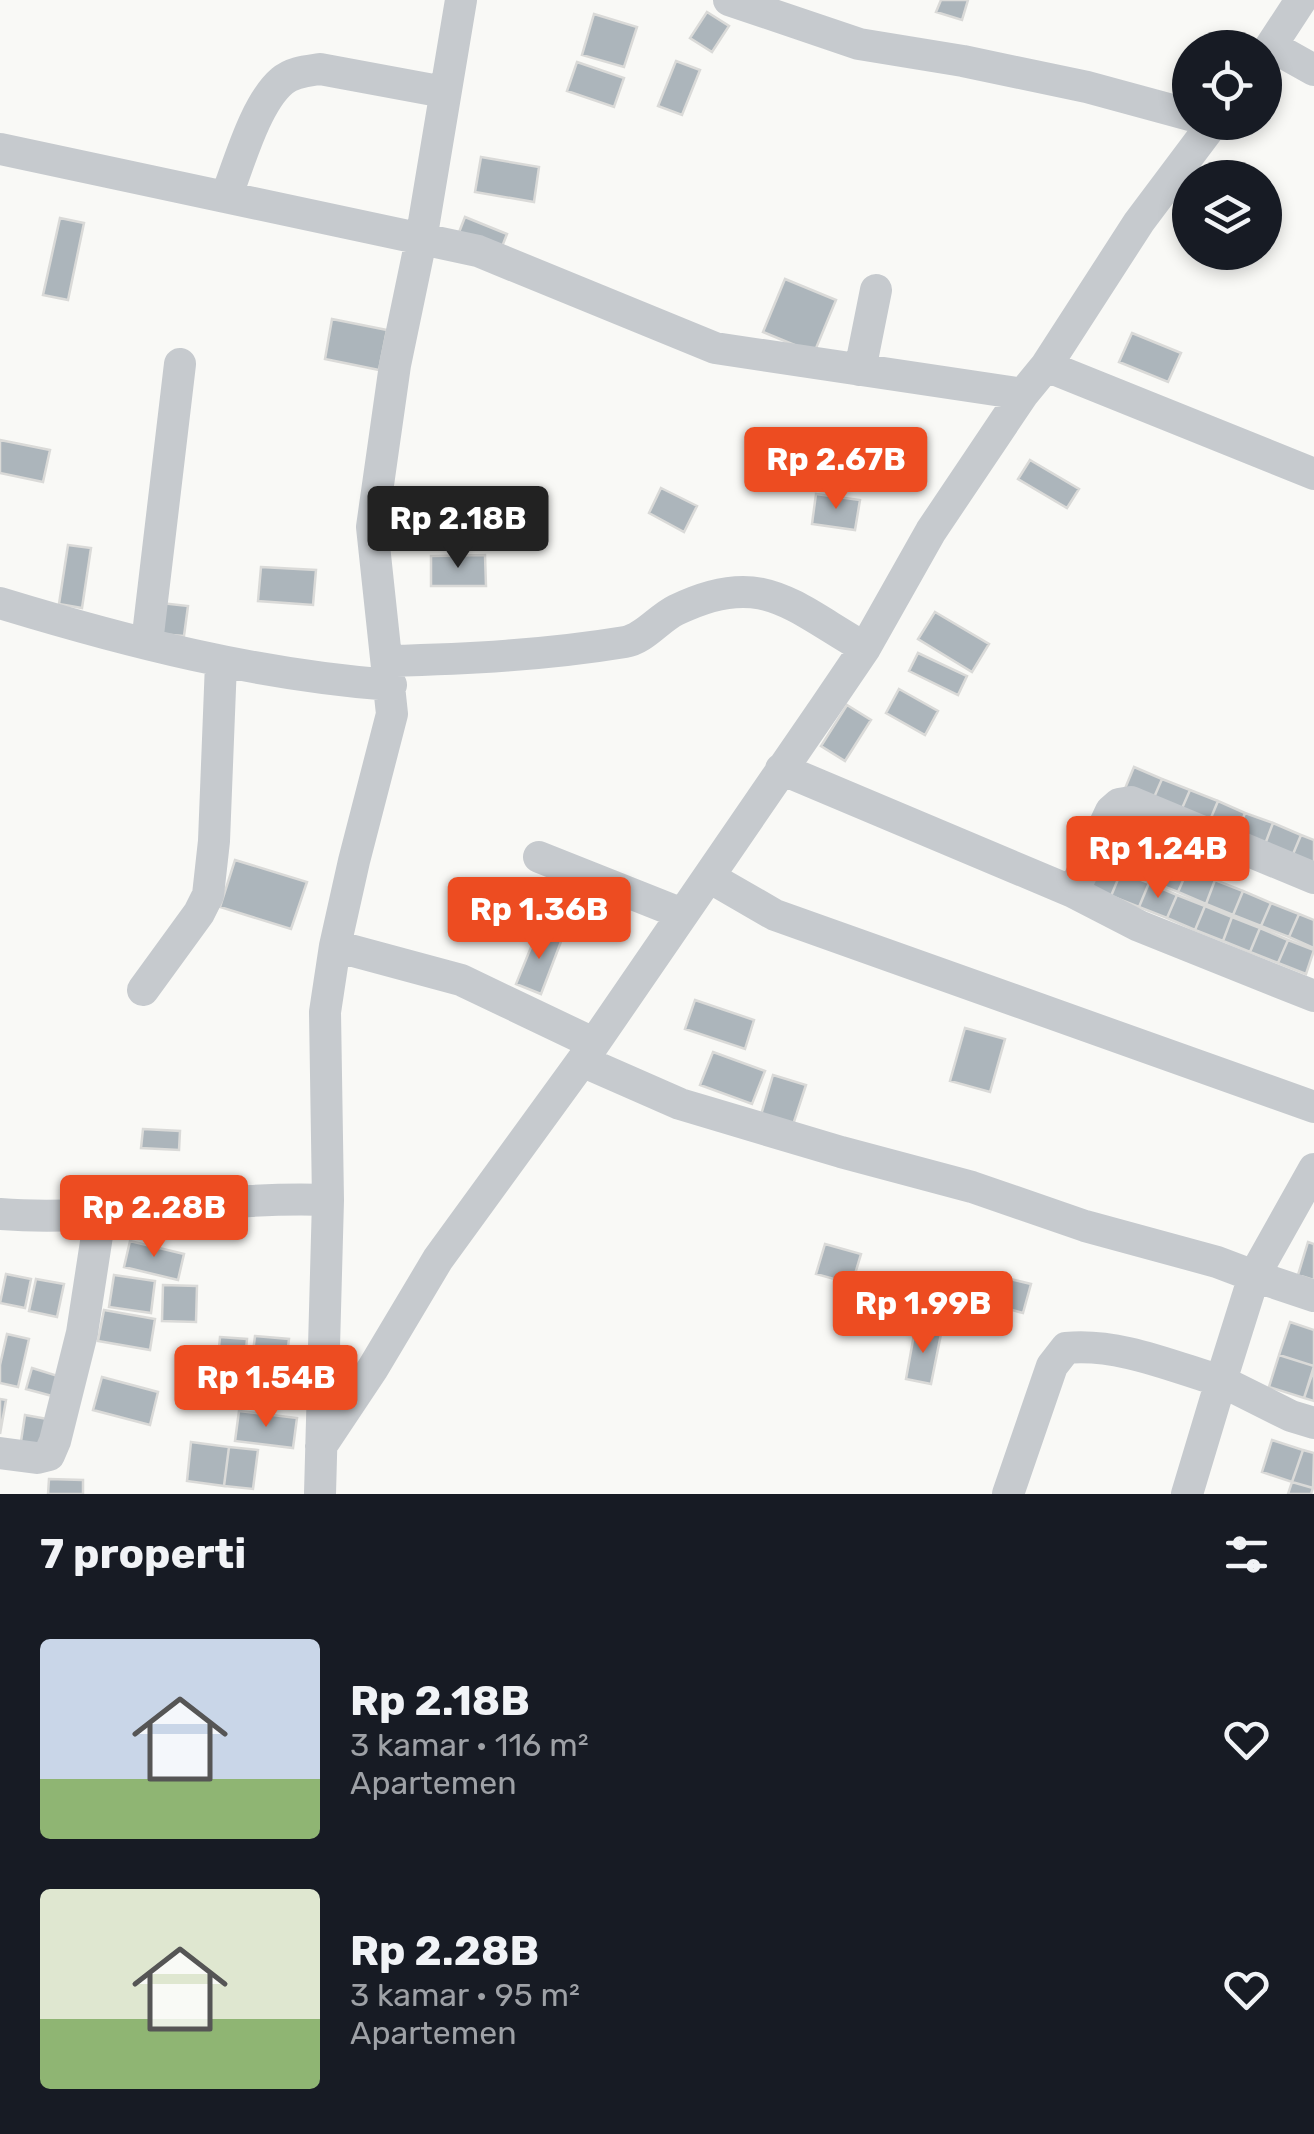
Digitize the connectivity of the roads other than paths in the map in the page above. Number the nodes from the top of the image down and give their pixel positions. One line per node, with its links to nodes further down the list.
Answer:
1 (461, 0): 7 (street)
2 (729, 0): 8 (street)
3 (1301, 0): 4 (street)
4 (1281, 30)
5 (1282, 56): 6 (street)
6 (1314, 70)
7 (444, 92): 11 (street); 12 (street)
8 (1172, 110)
9 (1201, 140): 15 (street)
10 (0, 148): 11 (street)
11 (226, 197): 12 (street)
12 (421, 240): 16 (street); 23 (street)
13 (876, 290): 16 (street)
14 (180, 364): 20 (street)
15 (1046, 366): 17 (street); 18 (street)
16 (860, 370): 17 (street)
17 (1023, 394): 21 (street)
18 (1314, 474)
19 (0, 604): 20 (street)
20 (147, 643): 22 (street)
21 (865, 648): 23 (street); 24 (street)
22 (221, 664): 23 (street); 31 (street)
23 (389, 673): 30 (street)
24 (781, 769): 26 (street); 28 (street)
25 (538, 857): 29 (street)
26 (709, 877): 29 (street); 34 (street)
27 (1314, 878): 28 (street)
28 (1072, 892): 32 (street)
29 (680, 913): 33 (street)
30 (334, 946): 33 (street); 36 (street)
31 (144, 990)
32 (1314, 996)
33 (587, 1052): 39 (street); 43 (street)
34 (1314, 1107)
35 (1314, 1169): 39 (street)
36 (328, 1200): 38 (street); 43 (street)
37 (0, 1214): 38 (street)
38 (100, 1216): 44 (street)
39 (1254, 1276): 40 (street); 41 (street)
40 (1314, 1296)
41 (1221, 1381): 42 (street); 46 (street); 47 (street)
42 (1314, 1423)
43 (321, 1446): 45 (street)
44 (0, 1453)
45 (320, 1494)
46 (1008, 1494)
47 (1187, 1494)

